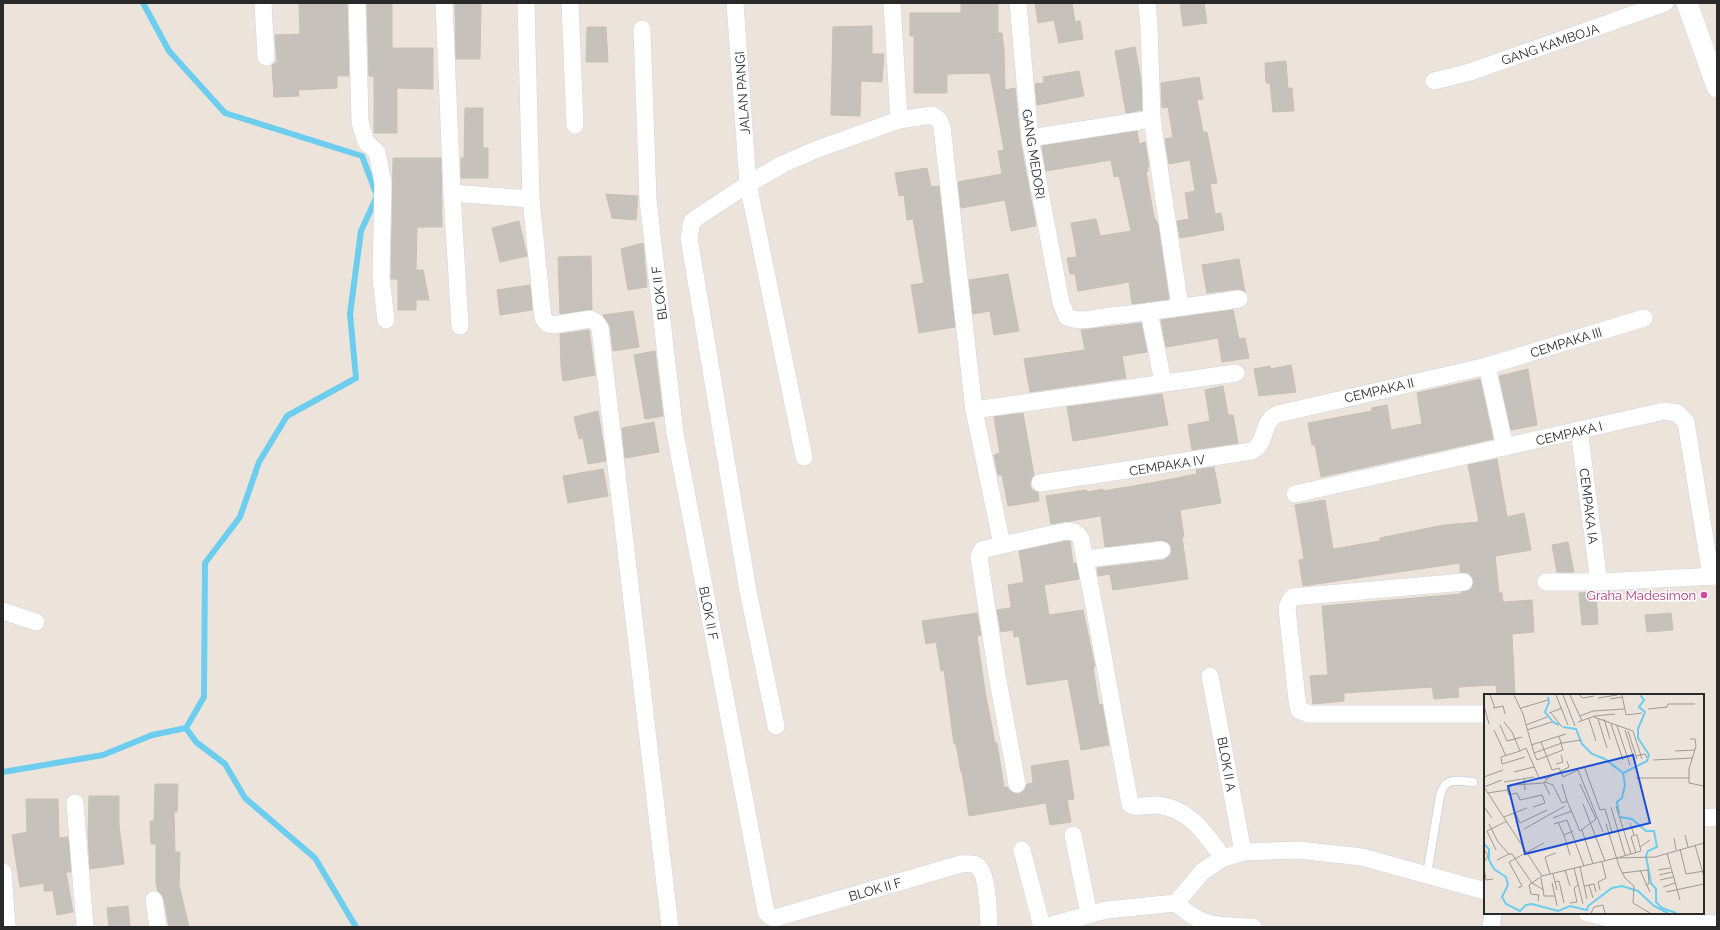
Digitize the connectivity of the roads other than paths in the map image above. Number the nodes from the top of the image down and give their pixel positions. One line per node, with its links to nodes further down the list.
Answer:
1 (263, 3): 13 (street)
2 (357, 3): 27 (street)
3 (444, 3): 21 (street)
4 (526, 3): 22 (street)
5 (570, 3): 18 (street)
6 (735, 3): 20 (street, JALAN PANGI)
7 (892, 3): 17 (street)
8 (1018, 3): 19 (street, GANG MEDORI)
9 (1147, 3): 16 (street)
10 (1665, 3): 14 (street, GANG KAMBOJA)
11 (1687, 3): 15 (street)
12 (642, 29): 73 (street, BLOK II F)
13 (266, 57)
14 (1434, 81)
15 (1717, 87)
16 (1152, 119): 19 (street); 24 (street)
17 (898, 120): 20 (street); 32 (street)
18 (575, 125)
19 (1030, 138): 25 (street, GANG MEDORI)
20 (748, 184): 36 (street, JALAN PANGI); 50 (street)
21 (452, 193): 22 (street); 28 (street)
22 (531, 199): 72 (street)
23 (1239, 299): 24 (street)
24 (1180, 307): 25 (street)
25 (1149, 312): 31 (street)
26 (1644, 318): 29 (street, CEMPAKA III)
27 (386, 320)
28 (460, 326)
29 (1487, 366): 33 (street, CEMPAKA II); 35 (street)
30 (1236, 373): 31 (street)
31 (1163, 382): 32 (street)
32 (974, 410): 39 (street)
33 (1272, 416): 37 (street, CEMPAKA IV)
34 (1580, 430): 35 (street, CEMPAKA I); 42 (street, CEMPAKA I); 45 (street, CEMPAKA IA)
35 (1505, 447): 38 (street, CEMPAKA I)
36 (804, 457)
37 (1040, 484)
38 (1296, 494)
39 (1002, 545): 41 (street); 52 (street)
40 (1162, 550): 41 (street)
41 (1085, 559): 59 (street)
42 (1714, 576): 45 (street)
43 (1464, 582): 49 (street)
44 (1546, 582): 45 (street)
45 (1599, 582)
46 (3, 610): 47 (street)
47 (36, 622)
48 (1210, 676): 58 (street, BLOK II A)
49 (1484, 714)
50 (776, 726)
51 (1473, 782): 61 (lane)
52 (1017, 784)
53 (75, 803): 70 (street)
54 (1717, 817): 55 (street)
55 (1704, 818)
56 (1073, 835): 67 (street)
57 (1022, 850): 74 (street)
58 (1242, 852): 59 (street); 61 (street)
59 (1223, 858): 64 (street)
60 (3, 872): 69 (street)
61 (1427, 874): 62 (street)
62 (1484, 890)
63 (154, 900): 71 (street)
64 (1176, 903): 67 (street); 76 (street)
65 (1493, 914): 77 (street)
66 (1591, 914): 68 (street)
67 (1089, 915): 75 (street)
68 (1717, 924)
69 (7, 927)
70 (85, 927)
71 (158, 927)
72 (670, 927)
73 (989, 927)
74 (1042, 927)
75 (1045, 927)
76 (1253, 927)
77 (1491, 927)

